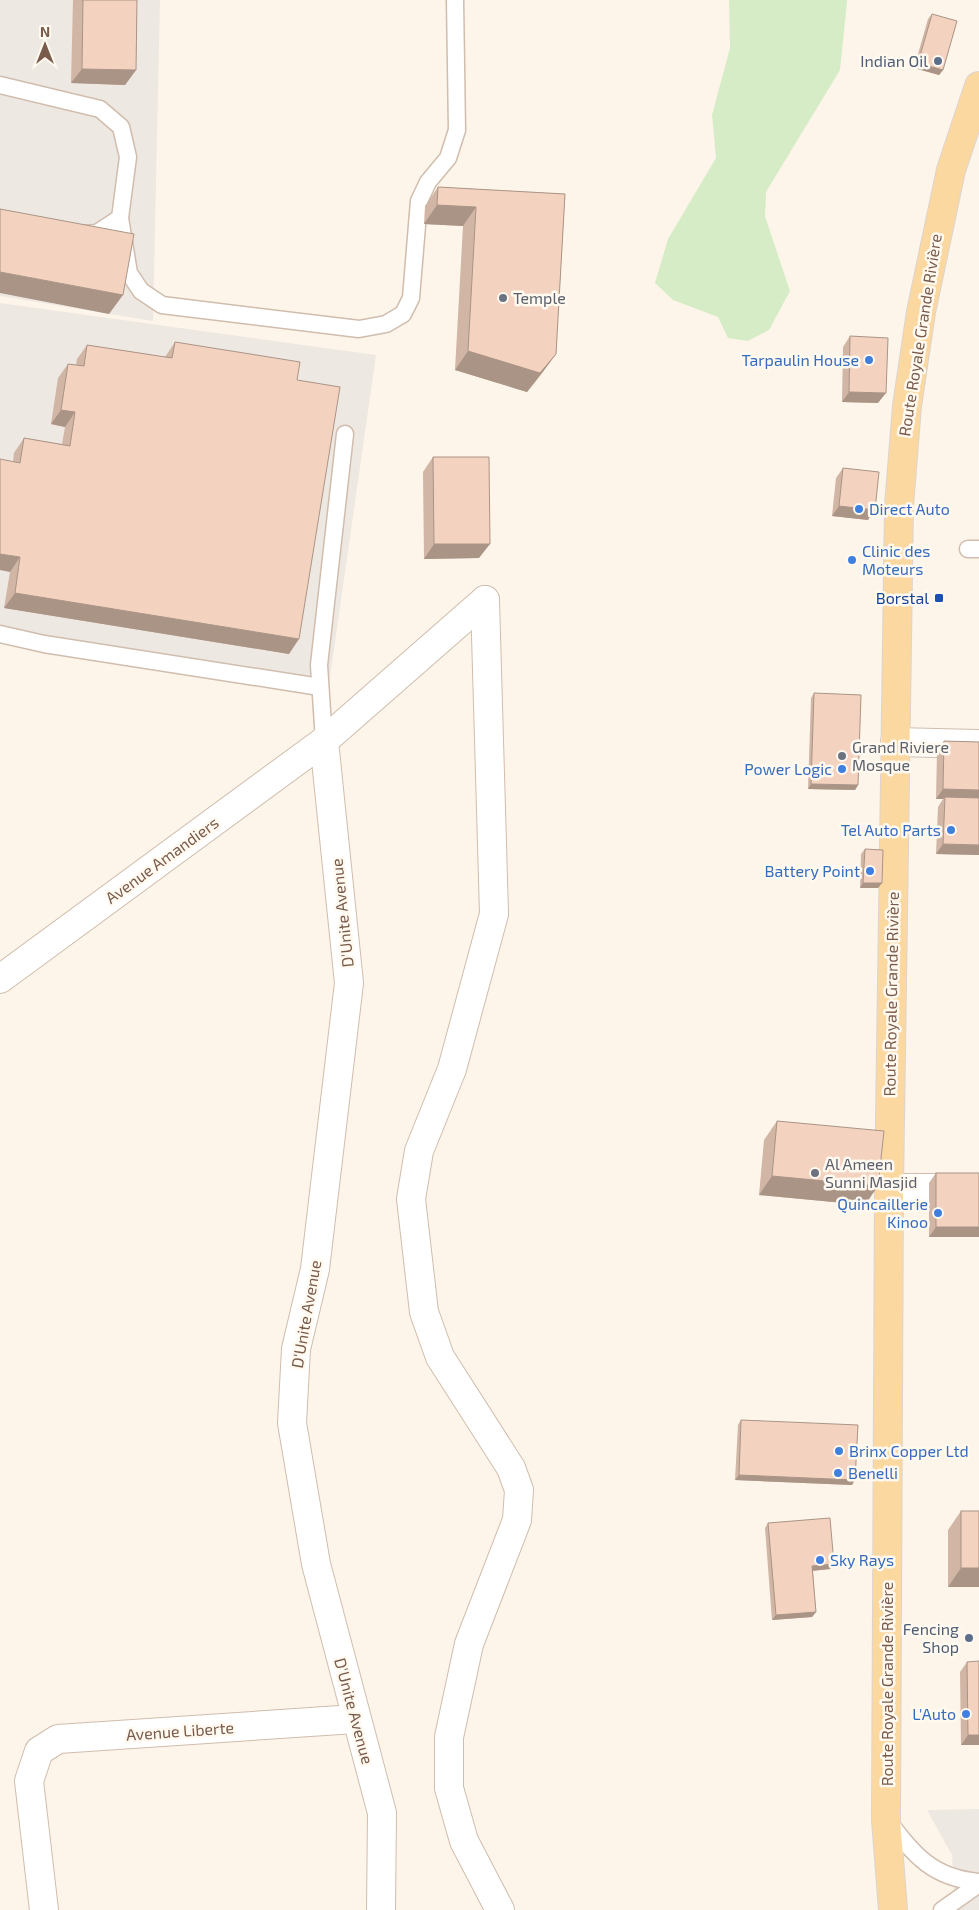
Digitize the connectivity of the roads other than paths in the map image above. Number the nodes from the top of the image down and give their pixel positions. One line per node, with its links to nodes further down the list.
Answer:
1 (455, 0): 4 (lane)
2 (0, 85): 4 (lane)
3 (979, 86): 10 (main road, Route Royale Grande Rivière)
4 (120, 218): 5 (lane)
5 (73, 235)
6 (345, 434): 8 (lane)
7 (0, 634): 8 (lane)
8 (320, 687): 9 (lane)
9 (324, 741): 12 (street, Avenue Amandiers); 15 (street, D'Unite Avenue); 20 (street, Avenue Amandiers)
10 (895, 742): 11 (street); 13 (main road, Route Royale Grande Rivière)
11 (979, 744)
12 (0, 979)
13 (889, 1188): 14 (street); 16 (main road, Route Royale Grande Rivière)
14 (979, 1188)
15 (355, 1719): 18 (street, Avenue Liberte); 19 (street, D'Unite Avenue)
16 (886, 1820): 17 (lane); 21 (main road, Route Royale Grande Rivière)
17 (979, 1883): 22 (lane)
18 (44, 1910)
19 (381, 1910)
20 (500, 1910)
21 (893, 1910)
22 (942, 1910)

